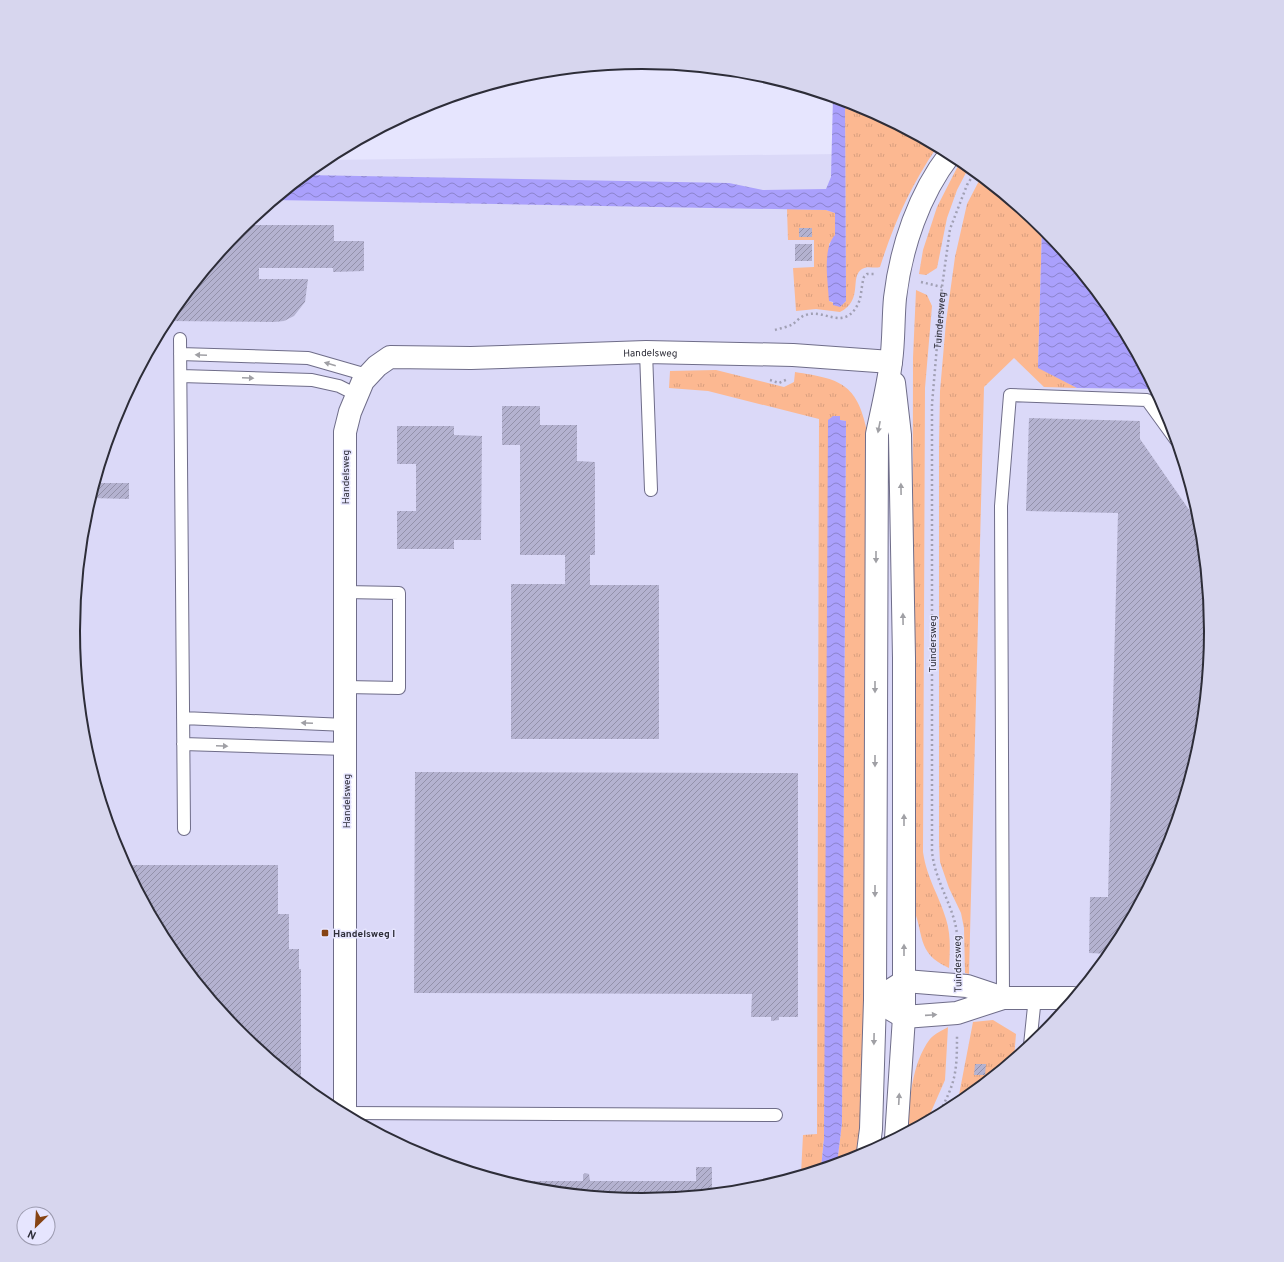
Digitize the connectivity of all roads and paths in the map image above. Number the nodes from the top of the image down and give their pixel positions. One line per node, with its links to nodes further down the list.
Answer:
1 (946, 159): 8 (main road)
2 (972, 177): 22 (path, Tuindersweg)
3 (864, 277): 4 (path)
4 (794, 323)
5 (180, 339): 7 (lane)
6 (646, 352): 8 (main road, Handelsweg); 9 (main road, Handelsweg); 13 (lane)
7 (180, 354): 9 (lane, one-way to 7); 10 (lane)
8 (892, 362): 21 (main road, one-way to 8); 26 (main road, one-way to 26)
9 (368, 375): 11 (main road, Handelsweg)
10 (181, 376): 11 (lane, one-way to 11); 16 (lane)
11 (357, 395): 14 (main road, Handelsweg)
12 (1164, 423): 24 (lane)
13 (651, 490)
14 (345, 592): 15 (main road, Handelsweg); 15 (lane)
15 (346, 687): 17 (main road, Handelsweg)
16 (183, 718): 17 (lane, one-way to 16); 18 (lane)
17 (346, 725): 19 (main road, Handelsweg)
18 (183, 744): 19 (lane, one-way to 19); 20 (lane)
19 (346, 749): 31 (main road, Handelsweg)
20 (184, 829)
21 (904, 981): 22 (main road); 26 (main road); 28 (main road)
22 (958, 985): 24 (main road)
23 (1035, 997): 24 (main road); 25 (main road); 29 (lane)
24 (1003, 998): 27 (main road)
25 (1068, 998)
26 (875, 1000): 28 (main road); 35 (main road, one-way to 35)
27 (957, 1013): 28 (main road, one-way to 27); 30 (path)
28 (904, 1017): 34 (main road, one-way to 28)
29 (1031, 1036)
30 (944, 1104)
31 (345, 1108)
32 (353, 1113): 33 (lane)
33 (776, 1115)
34 (896, 1132)
35 (869, 1145)

